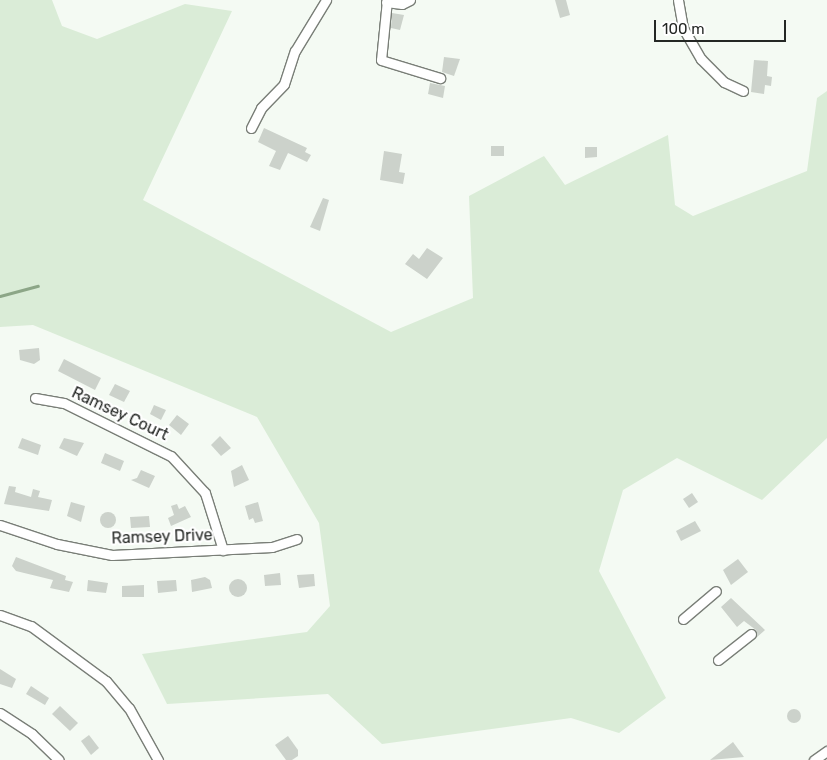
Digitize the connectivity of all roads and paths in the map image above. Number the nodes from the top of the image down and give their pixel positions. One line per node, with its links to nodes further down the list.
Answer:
1 (326, 0): 7 (street)
2 (410, 0): 4 (street)
3 (678, 0): 6 (street)
4 (387, 1): 5 (street)
5 (440, 78)
6 (744, 91)
7 (251, 128)
8 (35, 398): 11 (street, Ramsey Court)
9 (0, 525): 11 (street, Ramsey Drive)
10 (297, 540): 11 (street, Ramsey Drive)
11 (223, 550)
12 (716, 591): 14 (street)
13 (0, 615): 20 (street)
14 (683, 619)
15 (751, 634): 16 (street)
16 (718, 660)
17 (0, 714): 19 (street)
18 (827, 751): 21 (street)
19 (59, 760)
20 (158, 760)
21 (814, 760)

